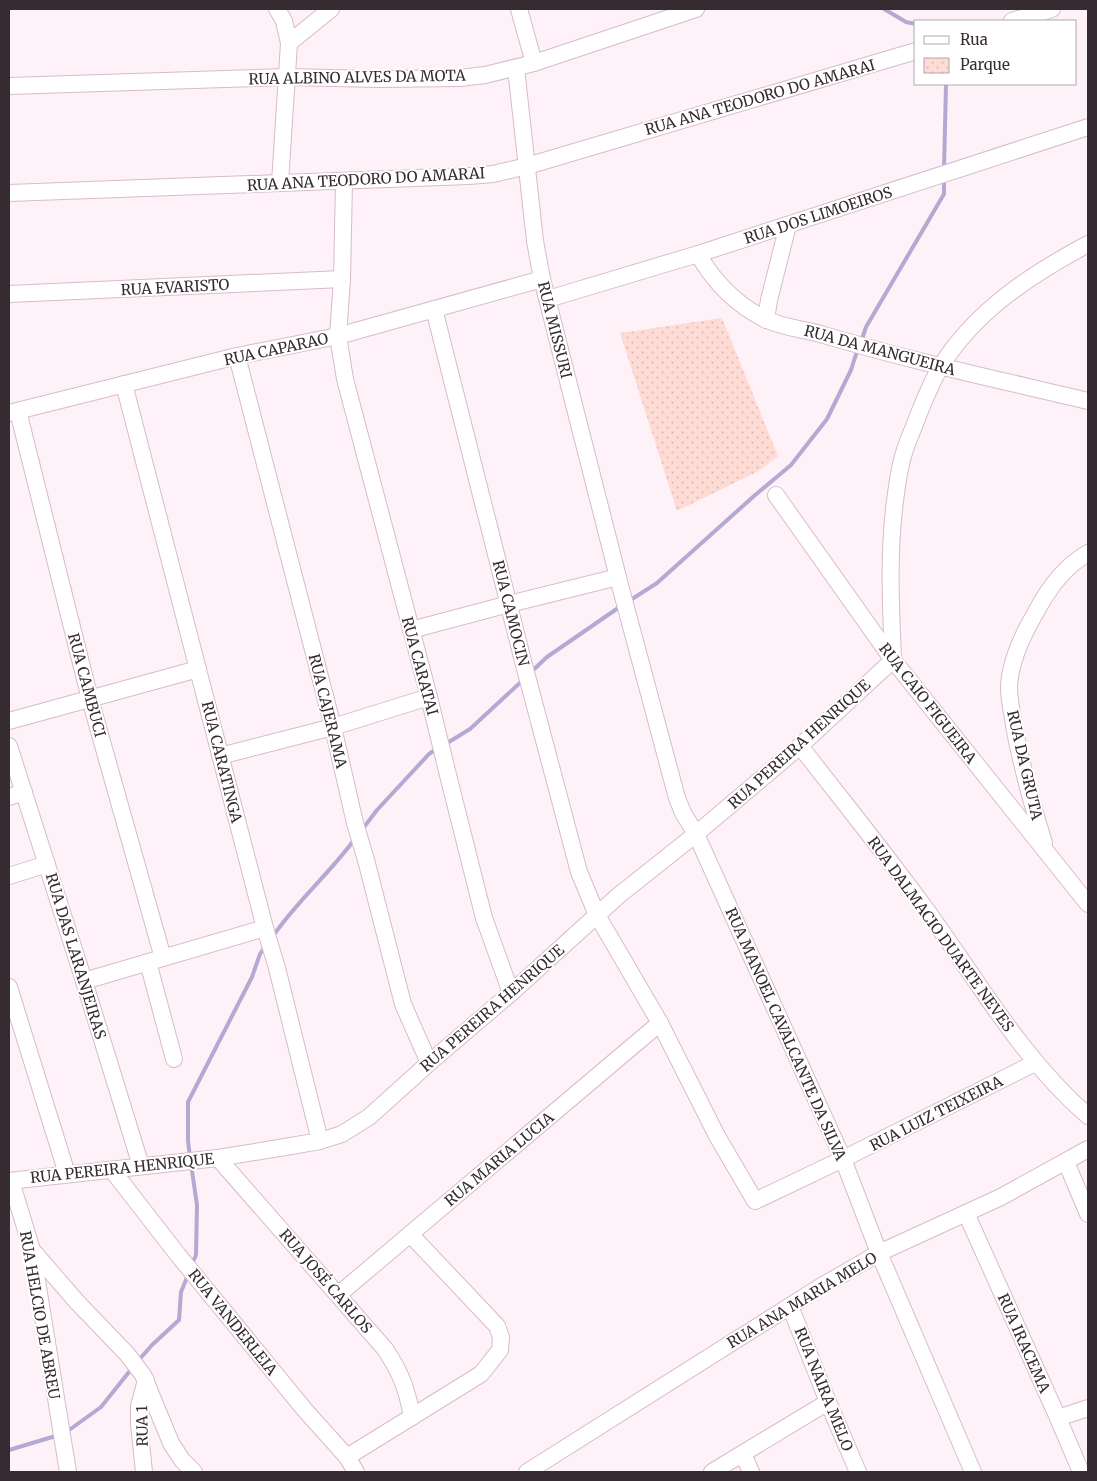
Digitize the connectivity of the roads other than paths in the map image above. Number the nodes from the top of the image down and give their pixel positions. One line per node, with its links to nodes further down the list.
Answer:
1 (277, 9): 7 (street)
2 (331, 9): 7 (street)
3 (519, 9): 9 (street)
4 (1052, 9): 6 (street)
5 (686, 10): 9 (street, RUA ALBINO ALVES DA MOTA)
6 (1015, 20)
7 (289, 43): 11 (street)
8 (914, 52): 14 (street, RUA ANA TEODORO DO AMARAI)
9 (534, 63): 10 (street, RUA ALBINO ALVES DA MOTA)
10 (516, 68): 11 (street, RUA ALBINO ALVES DA MOTA); 14 (street, RUA MISSURI)
11 (286, 77): 12 (street, RUA ALBINO ALVES DA MOTA); 16 (street)
12 (9, 86)
13 (1088, 127): 18 (street, RUA DOS LIMOEIROS)
14 (527, 166): 15 (street, RUA ANA TEODORO DO AMARAI); 22 (street, RUA MISSURI)
15 (344, 182): 16 (street, RUA ANA TEODORO DO AMARAI); 21 (street, RUA CARATAI)
16 (280, 183): 17 (street, RUA ANA TEODORO DO AMARAI)
17 (9, 193)
18 (788, 225): 20 (street, RUA DOS LIMOEIROS); 26 (street)
19 (1088, 244): 29 (street)
20 (698, 254): 24 (street, RUA DOS LIMOEIROS); 26 (street, RUA DA MANGUEIRA)
21 (342, 279): 23 (street, RUA EVARISTO); 27 (street, RUA CARATAI)
22 (542, 279): 24 (street, RUA MISSURI); 25 (street, RUA CAPARAO)
23 (9, 294)
24 (548, 299): 35 (street, RUA MISSURI)
25 (434, 309): 27 (street, RUA CAPARAO); 36 (street, RUA CAMOCIN)
26 (766, 320): 29 (street, RUA DA MANGUEIRA)
27 (338, 336): 28 (street, RUA CAPARAO); 37 (street, RUA CARATAI)
28 (237, 356): 30 (street, RUA CAPARAO); 43 (street, RUA CAJERAMA)
29 (941, 366): 31 (street, RUA DA MANGUEIRA); 38 (street)
30 (124, 384): 32 (street, RUA CAPARAO); 39 (street, RUA CARATINGA)
31 (1088, 401)
32 (14, 412): 41 (street, RUA CAMBUCI)
33 (776, 495): 38 (street, RUA CAIO FIGUEIRA)
34 (1088, 553): 49 (street, RUA DA GRUTA)
35 (619, 583): 36 (street); 48 (street, RUA MANOEL CAVALCANTE DA SILVA)
36 (509, 604): 37 (street); 53 (street, RUA CAMOCIN)
37 (411, 630): 40 (street, RUA CARATAI)
38 (893, 660): 45 (street, RUA PEREIRA HENRIQUE); 49 (street, RUA CAIO FIGUEIRA)
39 (198, 670): 41 (street); 46 (street, RUA CARATINGA)
40 (429, 698): 43 (street); 58 (street, RUA CARATAI)
41 (90, 699): 42 (street); 55 (street, RUA CAMBUCI)
42 (9, 721)
43 (333, 727): 46 (street); 61 (street, RUA CAJERAMA)
44 (9, 746): 47 (street, RUA DAS LARANJEIRAS)
45 (800, 746): 48 (street, RUA PEREIRA HENRIQUE); 62 (street, RUA DALMACIO DUARTE NEVES)
46 (220, 756): 54 (street, RUA CARATINGA)
47 (16, 795): 50 (street, RUA DAS LARANJEIRAS)
48 (696, 834): 53 (street, RUA PEREIRA HENRIQUE); 67 (street, RUA MANOEL CAVALCANTE DA SILVA)
49 (1047, 853): 52 (street, RUA CAIO FIGUEIRA)
50 (47, 864): 51 (street); 56 (street, RUA DAS LARANJEIRAS)
51 (9, 876)
52 (1088, 904)
53 (597, 915): 58 (street, RUA PEREIRA HENRIQUE); 59 (street, RUA CAMOCIN)
54 (265, 930): 55 (street); 64 (street, RUA CARATINGA)
55 (156, 960): 56 (street); 60 (street, RUA CAMBUCI)
56 (84, 981): 69 (street, RUA DAS LARANJEIRAS)
57 (9, 987): 71 (street)
58 (511, 993): 61 (street, RUA PEREIRA HENRIQUE)
59 (660, 1023): 73 (street, RUA CAMOCIN); 76 (street, RUA MARIA LUCIA)
60 (174, 1059)
61 (429, 1062): 64 (street, RUA PEREIRA HENRIQUE)
62 (1035, 1062): 63 (street, RUA DALMACIO DUARTE NEVES); 67 (street, RUA LUIZ TEIXEIRA)
63 (1088, 1116)
64 (320, 1141): 66 (street, RUA PEREIRA HENRIQUE)
65 (1088, 1149): 68 (street, RUA ANA MARIA MELO)
66 (216, 1158): 69 (street, RUA PEREIRA HENRIQUE); 79 (street, RUA JOSÉ CARLOS)
67 (843, 1159): 73 (street, RUA LUIZ TEIXEIRA); 78 (street, RUA MANOEL CAVALCANTE DA SILVA)
68 (1066, 1162): 74 (street, RUA ANA MARIA MELO); 75 (street)
69 (141, 1166): 70 (street, RUA PEREIRA HENRIQUE)
70 (112, 1170): 71 (street, RUA PEREIRA HENRIQUE); 87 (street, RUA VANDERLEIA)
71 (67, 1174): 72 (street, RUA PEREIRA HENRIQUE)
72 (10, 1181): 77 (street, RUA HELCIO DE ABREU)
73 (755, 1201)
74 (966, 1213): 78 (street, RUA ANA MARIA MELO); 85 (street, RUA IRACEMA)
75 (1088, 1214)
76 (410, 1234): 79 (street, RUA MARIA LUCIA); 84 (street)
77 (32, 1250): 81 (street); 88 (street, RUA HELCIO DE ABREU)
78 (879, 1253): 80 (street, RUA ANA MARIA MELO); 96 (street, RUA MANOEL CAVALCANTE DA SILVA)
79 (338, 1296): 84 (street, RUA JOSÉ CARLOS)
80 (790, 1306): 82 (street, RUA NAIRA MELO); 92 (street, RUA ANA MARIA MELO)
81 (145, 1378): 89 (street, RUA 1); 90 (street)
82 (828, 1402): 86 (street); 95 (street, RUA NAIRA MELO)
83 (1088, 1408): 85 (street)
84 (412, 1417): 87 (street)
85 (1058, 1418): 97 (street, RUA IRACEMA)
86 (743, 1454): 93 (street); 94 (street)
87 (346, 1458): 91 (street, RUA VANDERLEIA)
88 (68, 1472)
89 (144, 1472)
90 (194, 1472)
91 (356, 1472)
92 (527, 1472)
93 (712, 1472)
94 (750, 1472)
95 (858, 1472)
96 (974, 1472)
97 (1081, 1472)

